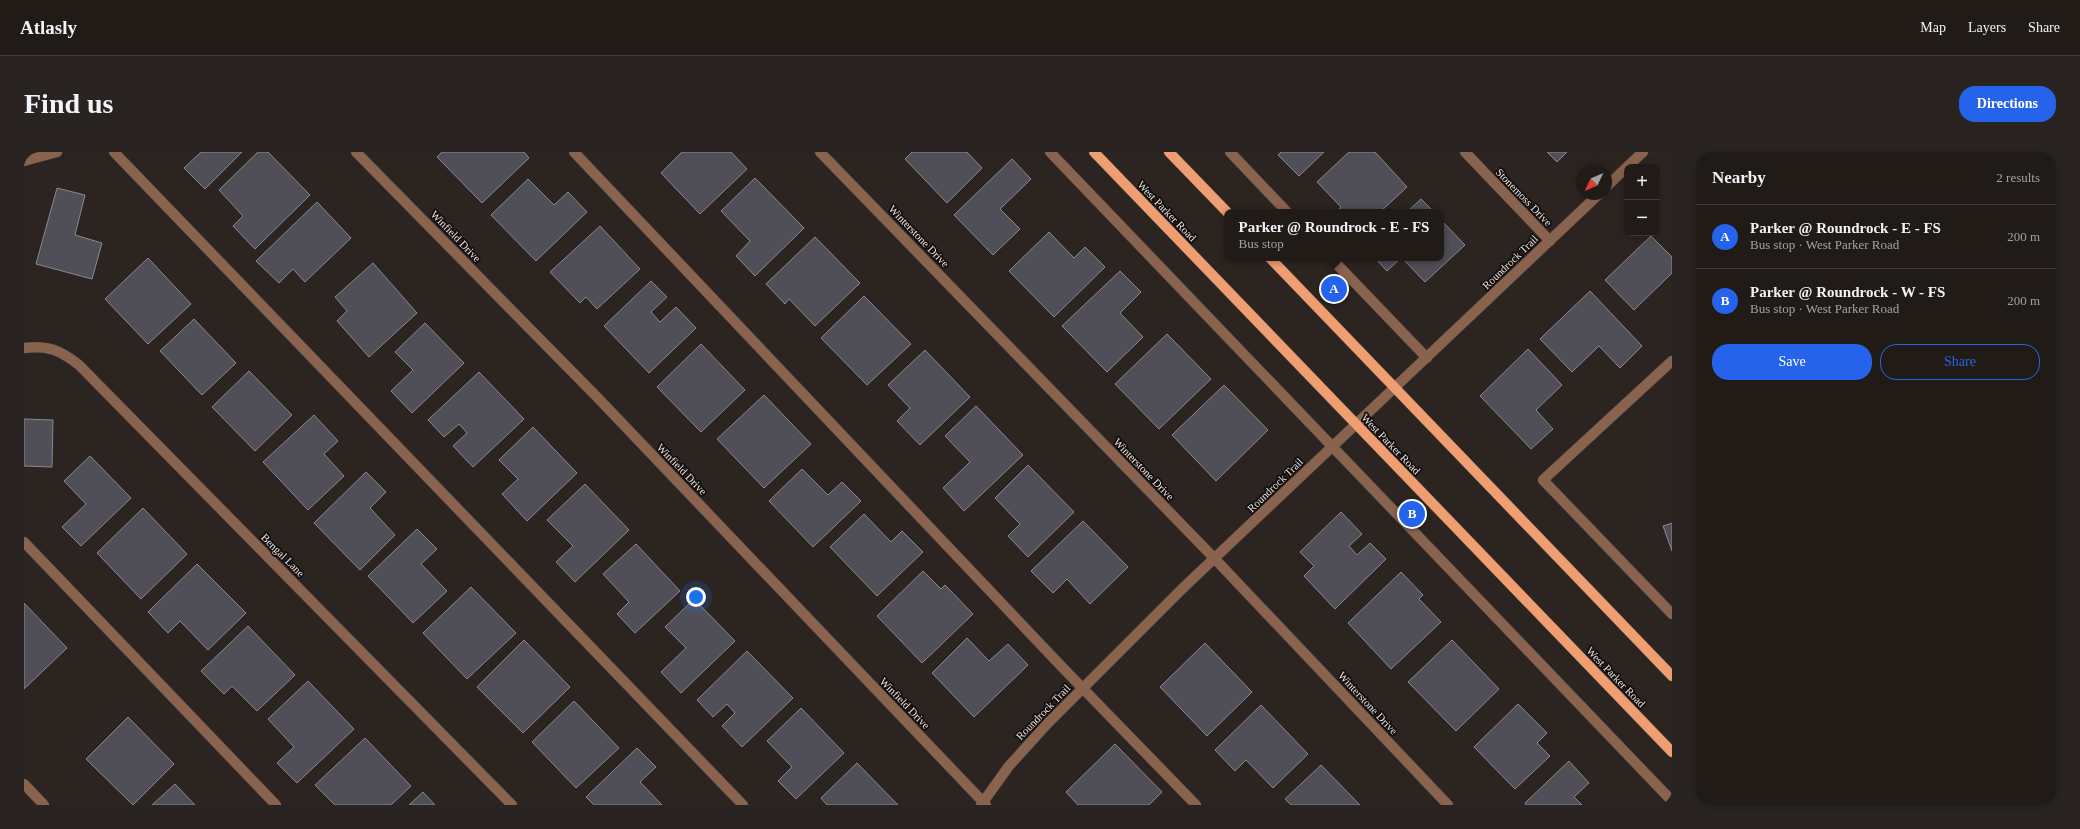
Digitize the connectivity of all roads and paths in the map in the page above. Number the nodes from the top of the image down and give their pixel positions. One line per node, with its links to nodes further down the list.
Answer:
1 (57, 152): 12 (street)
2 (114, 152): 40 (street)
3 (356, 152): 36 (street, Winfield Drive)
4 (574, 152): 32 (street)
5 (820, 152): 29 (street, Winterstone Drive)
6 (1050, 152): 27 (street)
7 (1094, 152): 26 (main road, West Parker Road)
8 (1169, 152): 17 (main road)
9 (1230, 152): 18 (street)
10 (1465, 152): 19 (street, Stonemoss Drive)
11 (1643, 152): 13 (street)
12 (24, 161)
13 (1630, 164)
14 (1624, 170): 15 (street)
15 (1612, 181)
16 (1593, 200): 19 (street, Roundrock Trail)
17 (1224, 209)
18 (1284, 209)
19 (1550, 241): 23 (street, Roundrock Trail)
20 (1273, 261): 25 (main road)
21 (1334, 261): 23 (street)
22 (24, 348): 39 (street, Bengal Lane)
23 (1427, 358): 25 (street, Roundrock Trail)
24 (1672, 361): 30 (street)
25 (1394, 388): 26 (street, Roundrock Trail); 31 (main road)
26 (1356, 425): 27 (street, Roundrock Trail); 33 (main road, West Parker Road)
27 (1333, 447): 29 (street, Roundrock Trail); 35 (street)
28 (24, 542): 38 (street)
29 (1215, 559): 32 (street, Roundrock Trail); 42 (street, Winterstone Drive)
30 (1672, 614)
31 (1672, 676)
32 (1083, 688): 36 (street, Roundrock Trail); 41 (street)
33 (1672, 752)
34 (24, 784): 37 (street)
35 (1672, 801)
36 (984, 804)
37 (44, 805)
38 (276, 805)
39 (512, 805)
40 (744, 805)
41 (1196, 805)
42 (1448, 805)

